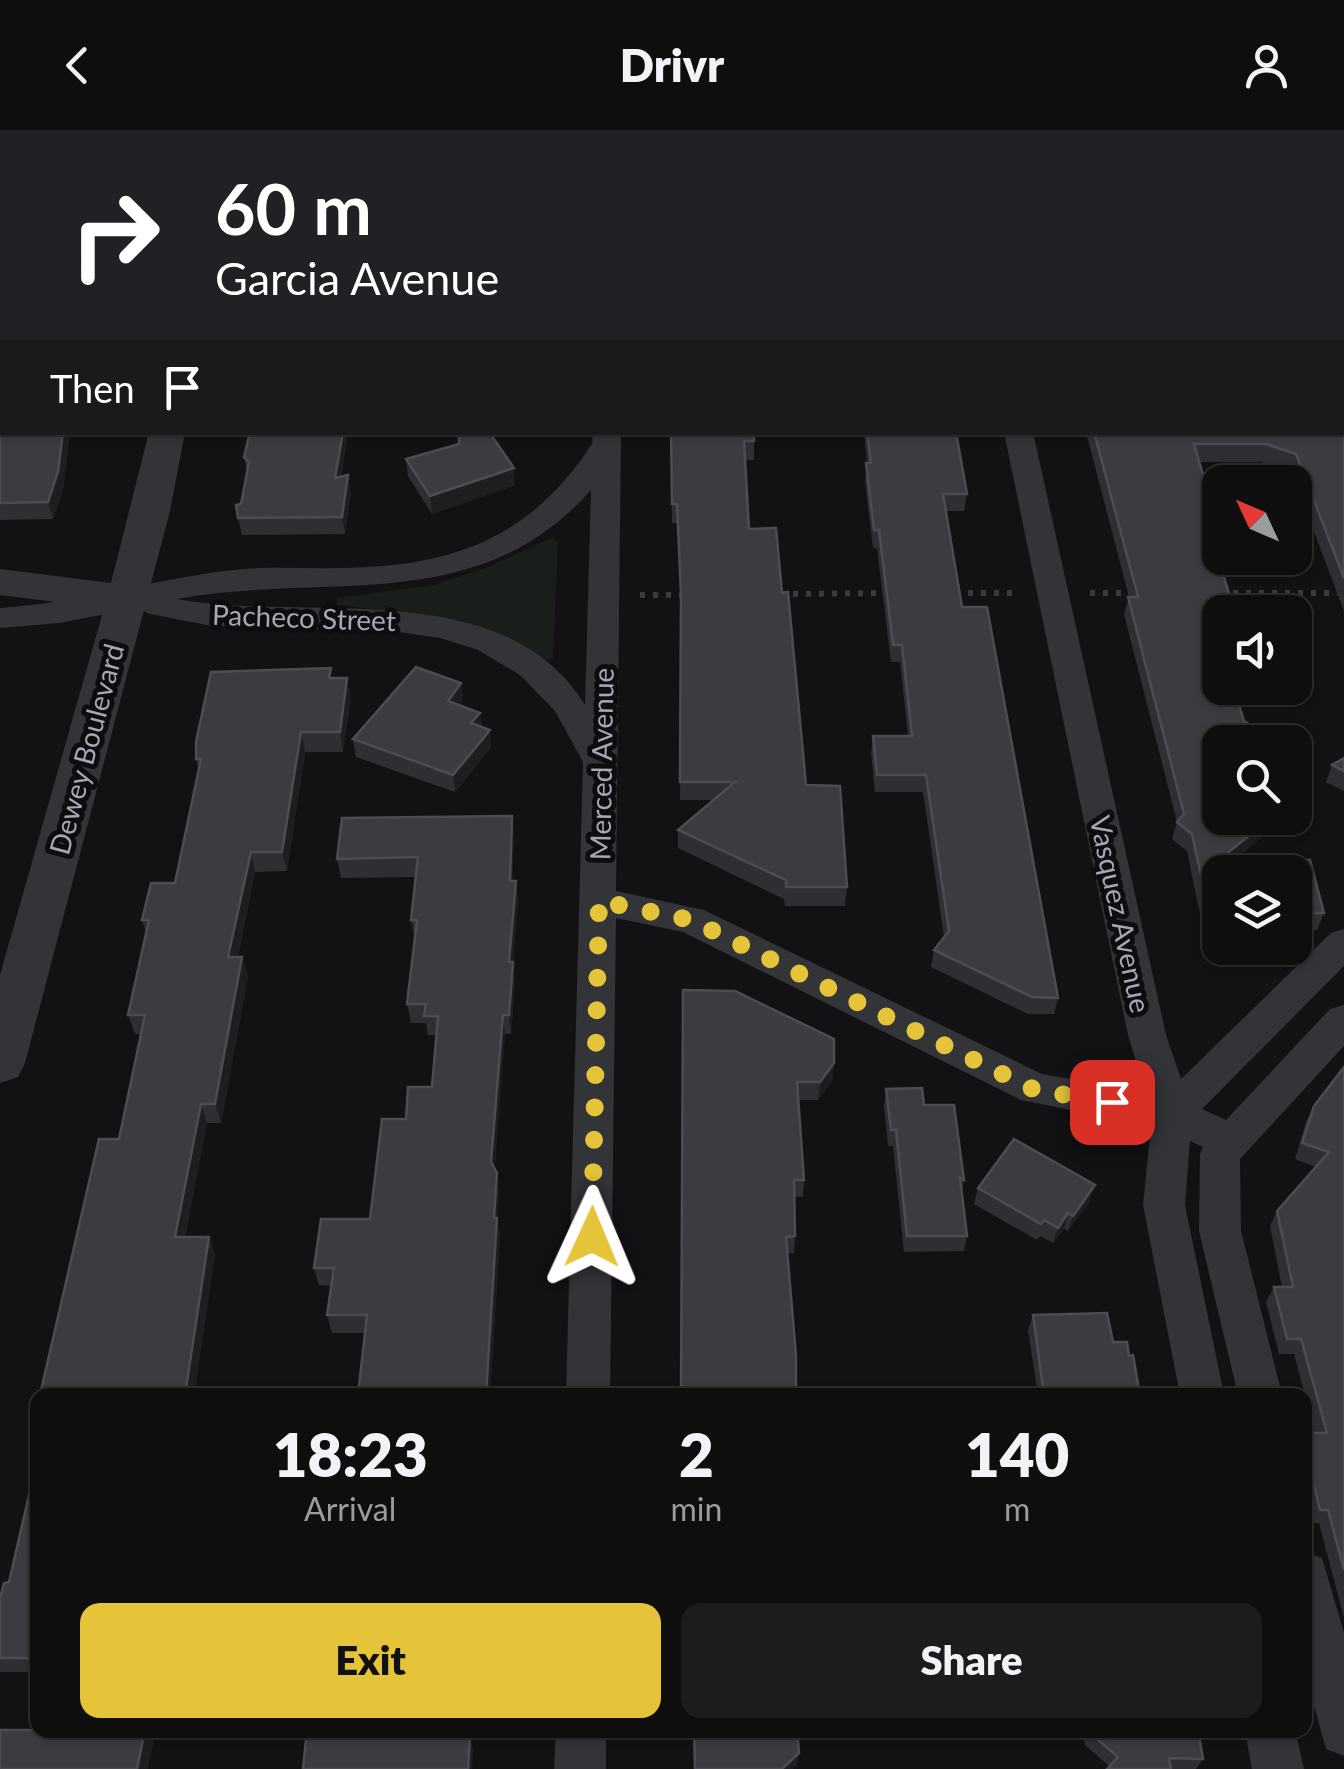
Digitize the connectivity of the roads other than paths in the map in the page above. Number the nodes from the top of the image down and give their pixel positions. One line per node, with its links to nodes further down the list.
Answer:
1 (166, 435): 5 (street, Dewey Boulevard)
2 (1019, 435): 12 (street, Vasquez Avenue)
3 (607, 438): 5 (street, Pacheco Street); 7 (street, Merced Avenue)
4 (0, 582): 5 (street, Pacheco Street)
5 (128, 600): 6 (street, Pacheco Street); 7 (street, Pacheco Street); 11 (street, Dewey Boulevard)
6 (0, 618)
7 (600, 764): 8 (street, Merced Avenue)
8 (599, 901): 12 (street); 14 (street, Merced Avenue)
9 (1344, 943): 12 (street)
10 (1344, 1020): 13 (street)
11 (0, 1063)
12 (1172, 1113): 13 (street); 15 (street, Vasquez Avenue)
13 (1230, 1141): 16 (street)
14 (588, 1388)
15 (1201, 1388)
16 (1258, 1388)
17 (1312, 1603): 18 (street)
18 (1344, 1731)
19 (581, 1738): 21 (street)
20 (1272, 1738): 22 (street)
21 (580, 1769)
22 (1278, 1769)

